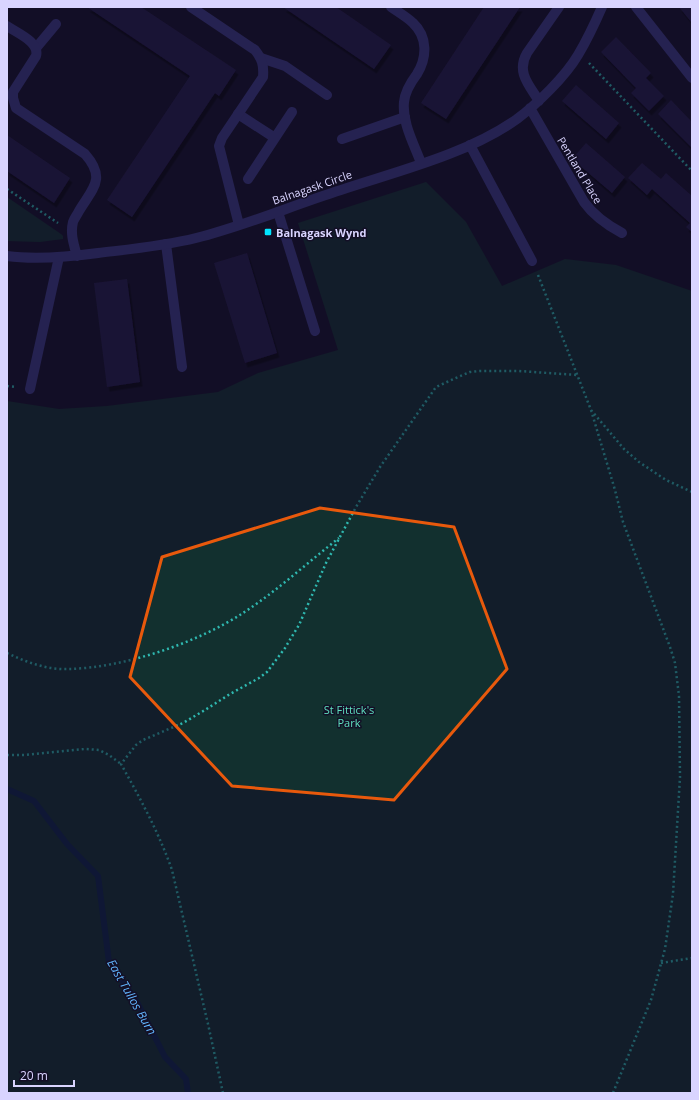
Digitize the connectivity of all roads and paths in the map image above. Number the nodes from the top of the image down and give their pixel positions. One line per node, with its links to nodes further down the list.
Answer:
1 (191, 7): 10 (street)
2 (391, 7): 19 (street)
3 (559, 7): 13 (street)
4 (602, 7): 9 (street, Balnagask Circle)
5 (636, 7): 11 (street)
6 (56, 24): 8 (street)
7 (7, 26): 8 (street)
8 (36, 48): 15 (street)
9 (579, 53): 13 (street, Balnagask Circle); 24 (path)
10 (261, 58): 12 (street); 18 (street)
11 (692, 78)
12 (327, 95)
13 (539, 101): 16 (street, Balnagask Circle)
14 (7, 102): 15 (street)
15 (16, 108): 29 (street)
16 (530, 108): 22 (street, Balnagask Circle); 30 (street, Pentland Place)
17 (292, 112): 20 (street)
18 (238, 114): 20 (street); 28 (street)
19 (405, 117): 21 (street); 23 (street)
20 (275, 138): 25 (street)
21 (342, 139)
22 (470, 145): 23 (street, Balnagask Circle); 35 (street)
23 (421, 163): 27 (street, Balnagask Circle)
24 (692, 171)
25 (248, 179)
26 (7, 188): 29 (path)
27 (278, 212): 28 (street, Balnagask Circle); 36 (street)
28 (239, 225): 31 (street, Balnagask Circle)
29 (72, 232): 34 (street)
30 (622, 233)
31 (166, 244): 34 (street, Balnagask Circle); 37 (street)
32 (7, 256): 33 (street, Balnagask Circle)
33 (59, 256): 34 (street, Balnagask Circle); 39 (street)
34 (77, 256)
35 (532, 261): 38 (path)
36 (315, 331)
37 (182, 367)
38 (577, 374): 40 (path); 42 (path)
39 (30, 389)
40 (591, 410): 41 (path); 47 (path)
41 (692, 492)
42 (339, 537): 43 (path); 45 (path)
43 (7, 654)
44 (7, 755): 45 (path)
45 (121, 764): 48 (path)
46 (692, 958): 47 (path)
47 (661, 963): 49 (path)
48 (222, 1093)
49 (613, 1093)

